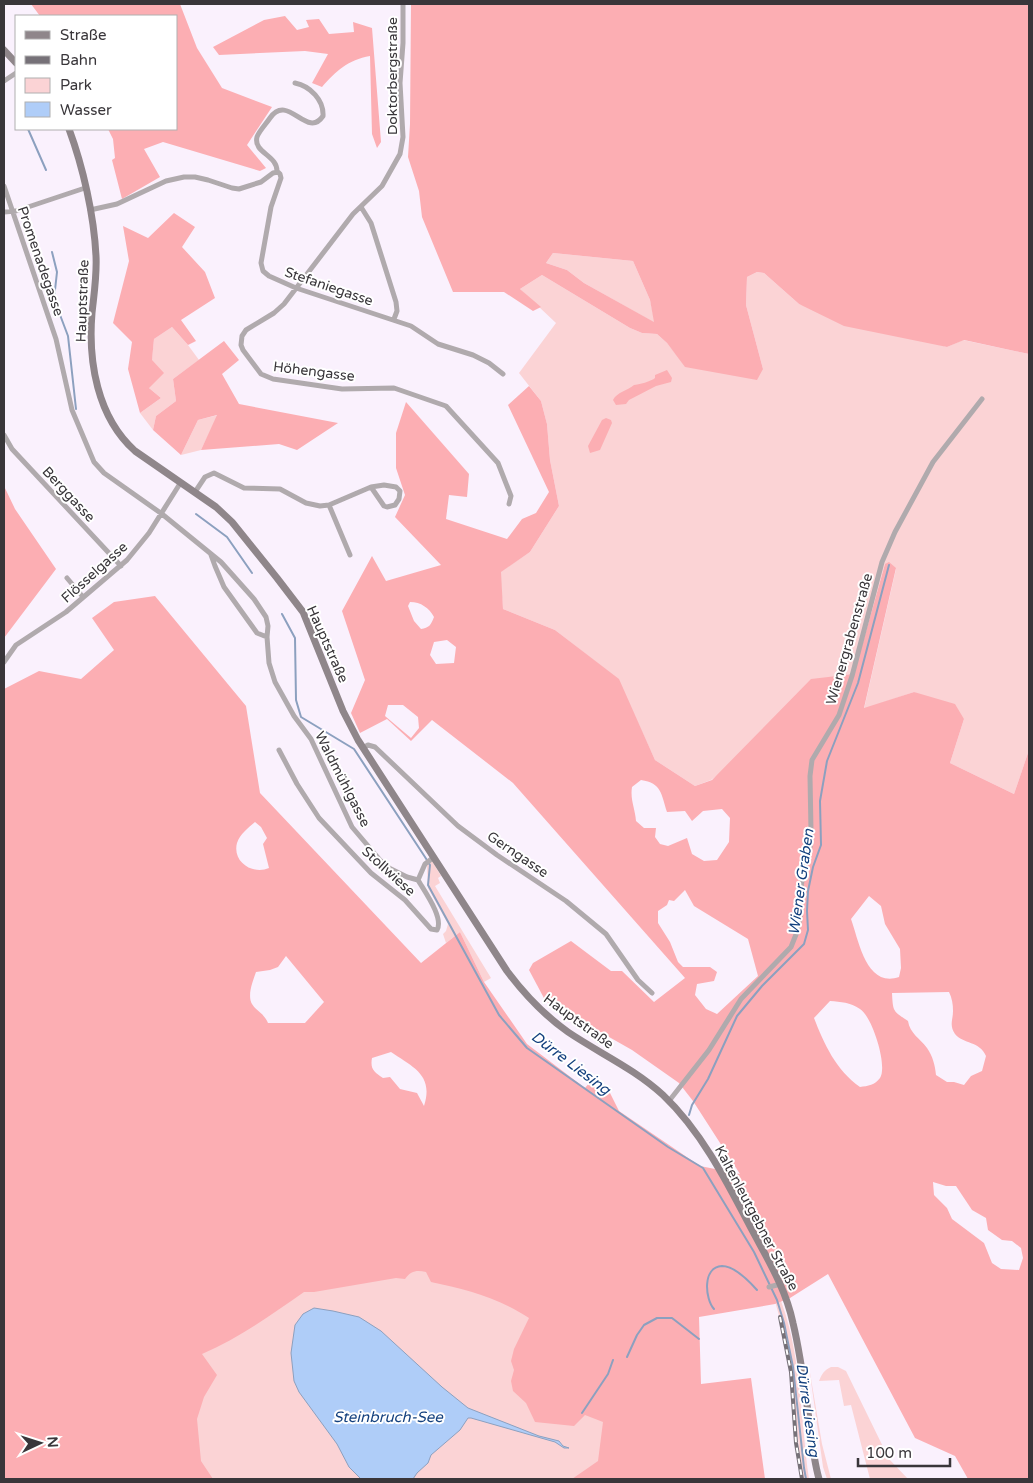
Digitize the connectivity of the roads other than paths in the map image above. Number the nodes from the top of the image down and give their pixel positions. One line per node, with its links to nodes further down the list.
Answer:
1 (403, 4): 8 (street, Doktorbergstraße)
2 (4, 50): 3 (main road)
3 (15, 62)
4 (15, 74): 5 (street)
5 (4, 81)
6 (295, 82): 9 (street)
7 (69, 130): 11 (main road, Hauptstraße)
8 (402, 148): 12 (street, Höhengasse)
9 (277, 172): 13 (street); 16 (street, Stefaniegasse)
10 (4, 186): 15 (street, Promenadegasse)
11 (85, 188): 13 (main road, Hauptstraße); 15 (street)
12 (360, 207): 16 (street, Höhengasse); 17 (street, Stefaniegasse)
13 (90, 210): 21 (main road, Hauptstraße)
14 (4, 212): 15 (street)
15 (12, 212): 26 (street, Promenadegasse)
16 (296, 288): 17 (street, Stefaniegasse); 24 (street, Höhengasse)
17 (394, 319): 18 (street, Stefaniegasse)
18 (503, 374)
19 (982, 399): 39 (street, Wienergrabenstraße)
20 (4, 435): 29 (street, Berggasse)
21 (181, 482): 23 (main road, Hauptstraße); 26 (street, Flösselgasse)
22 (371, 487): 22 (street); 25 (street)
23 (195, 492): 25 (street); 34 (main road, Hauptstraße)
24 (509, 504)
25 (329, 505): 28 (street)
26 (162, 514): 27 (street, Promenadegasse); 29 (street, Flösselgasse)
27 (211, 554): 32 (street); 32 (street, Waldmühlgasse)
28 (350, 554)
29 (121, 566): 31 (street, Flösselgasse)
30 (67, 578): 31 (street)
31 (83, 597): 33 (street, Flösselgasse)
32 (267, 637): 37 (street, Waldmühlgasse)
33 (4, 662)
34 (363, 748): 36 (main road, Hauptstraße); 38 (street, Gerngasse)
35 (279, 750): 37 (street, Stollwiese)
36 (432, 858): 37 (street); 39 (main road, Hauptstraße)
37 (418, 880)
38 (652, 993)
39 (669, 1101): 40 (main road, Hauptstraße)
40 (686, 1121): 41 (main road, Kaltenleutgebner Straße)
41 (778, 1285): 42 (street); 43 (main road, Kaltenleutgebner Straße)
42 (768, 1287)
43 (819, 1479)

